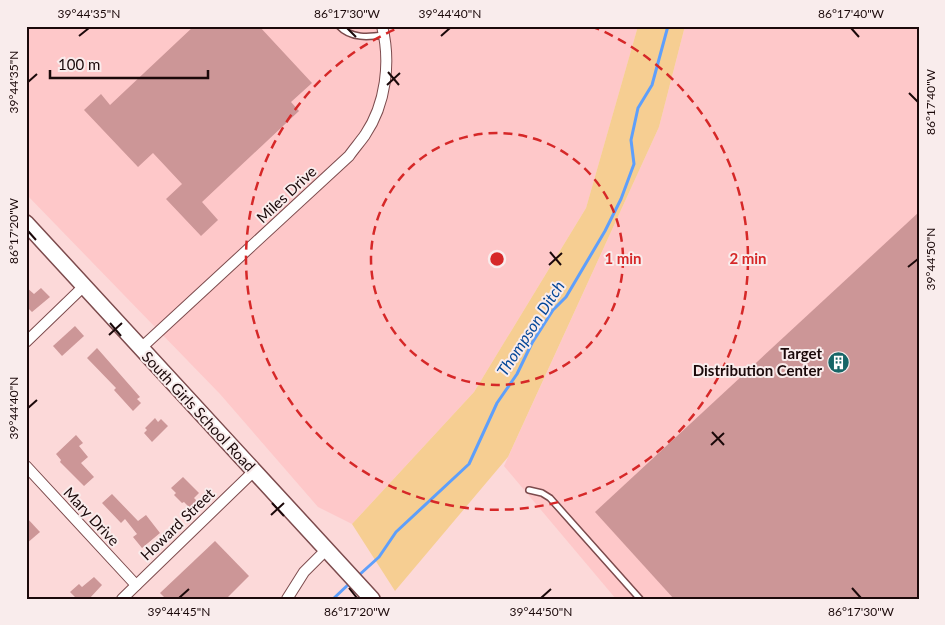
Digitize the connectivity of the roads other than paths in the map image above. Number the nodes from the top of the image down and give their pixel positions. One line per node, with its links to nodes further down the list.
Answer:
1 (339, 26): 2 (lane)
2 (383, 31): 6 (street, Miles Drive)
3 (26, 223): 4 (main road, South Girls School Road)
4 (84, 286): 5 (street); 6 (main road, South Girls School Road)
5 (26, 342)
6 (141, 348): 8 (main road, South Girls School Road)
7 (26, 466): 11 (street, Mary Drive)
8 (254, 471): 10 (main road, South Girls School Road); 11 (street, Howard Street)
9 (528, 490): 15 (lane)
10 (327, 549): 12 (main road, South Girls School Road); 14 (street)
11 (136, 585): 13 (street, Howard Street)
12 (371, 598)
13 (122, 599)
14 (287, 599)
15 (640, 599)

